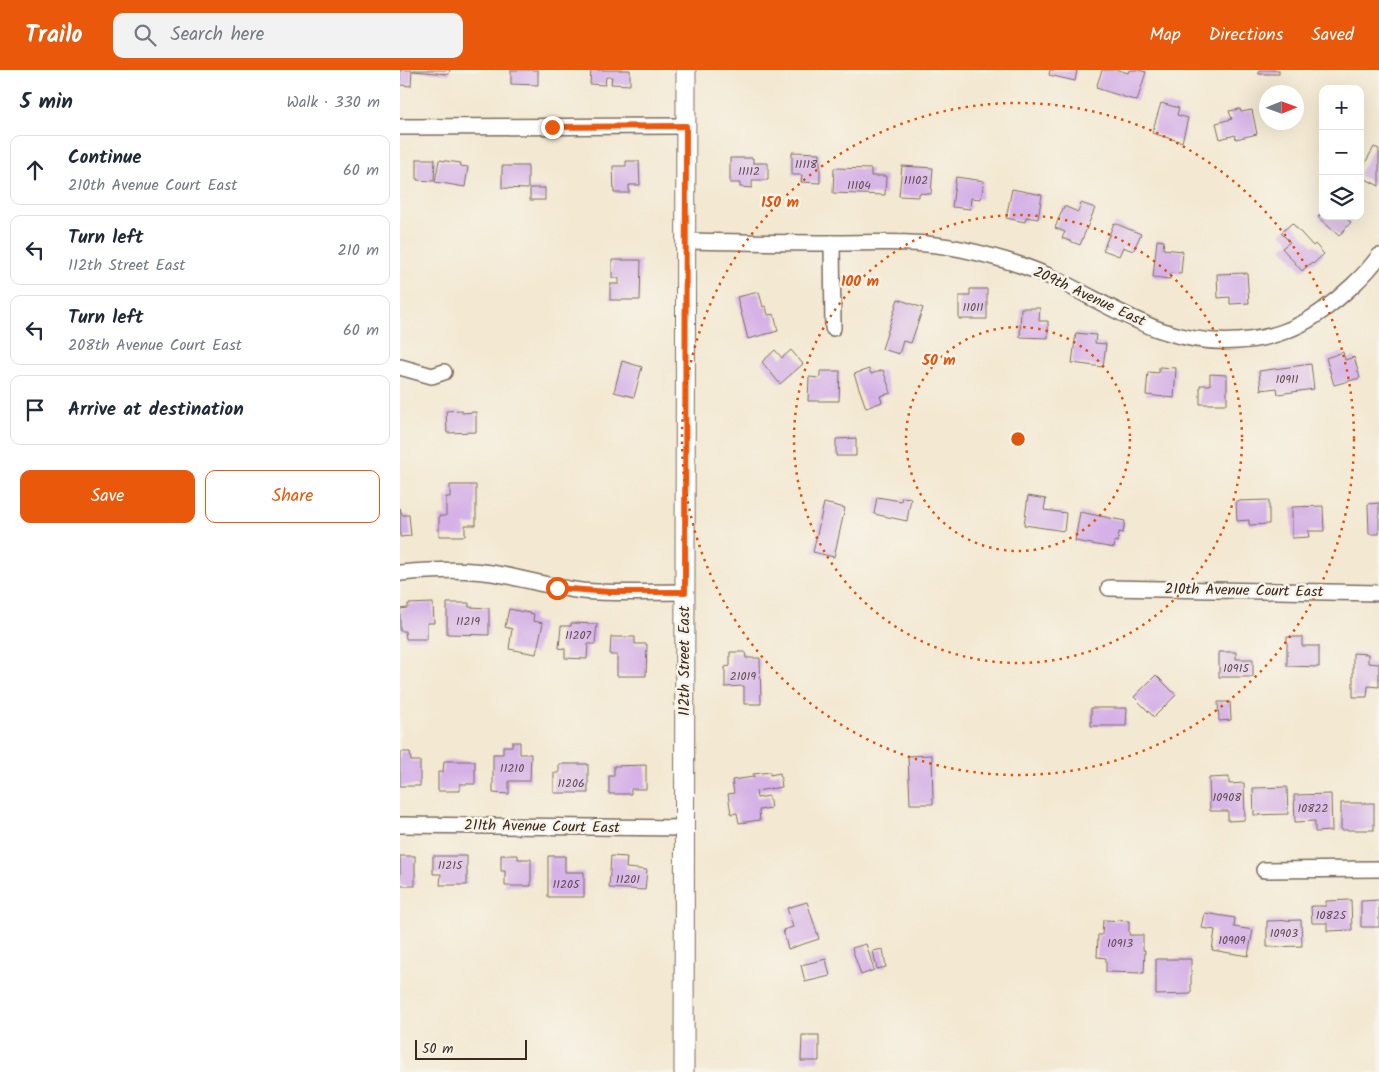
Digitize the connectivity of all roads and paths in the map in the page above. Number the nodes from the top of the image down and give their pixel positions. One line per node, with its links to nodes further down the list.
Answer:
1 (686, 70): 2 (street, 112th Street East)
2 (686, 126): 3 (street); 4 (street, 112th Street East)
3 (400, 127)
4 (685, 241): 5 (street, 209th Avenue East); 12 (street, 112th Street East)
5 (832, 243): 6 (street, 209th Avenue East); 7 (street)
6 (1378, 259)
7 (833, 328)
8 (400, 367): 9 (street)
9 (444, 372)
10 (400, 573): 12 (street)
11 (1109, 588): 13 (street, 210th Avenue Court East)
12 (685, 592): 15 (street, 112th Street East)
13 (1379, 593)
14 (400, 825): 15 (street, 211th Avenue Court East)
15 (684, 828): 18 (street, 112th Street East)
16 (1379, 869): 17 (street)
17 (1264, 870)
18 (684, 1072)

